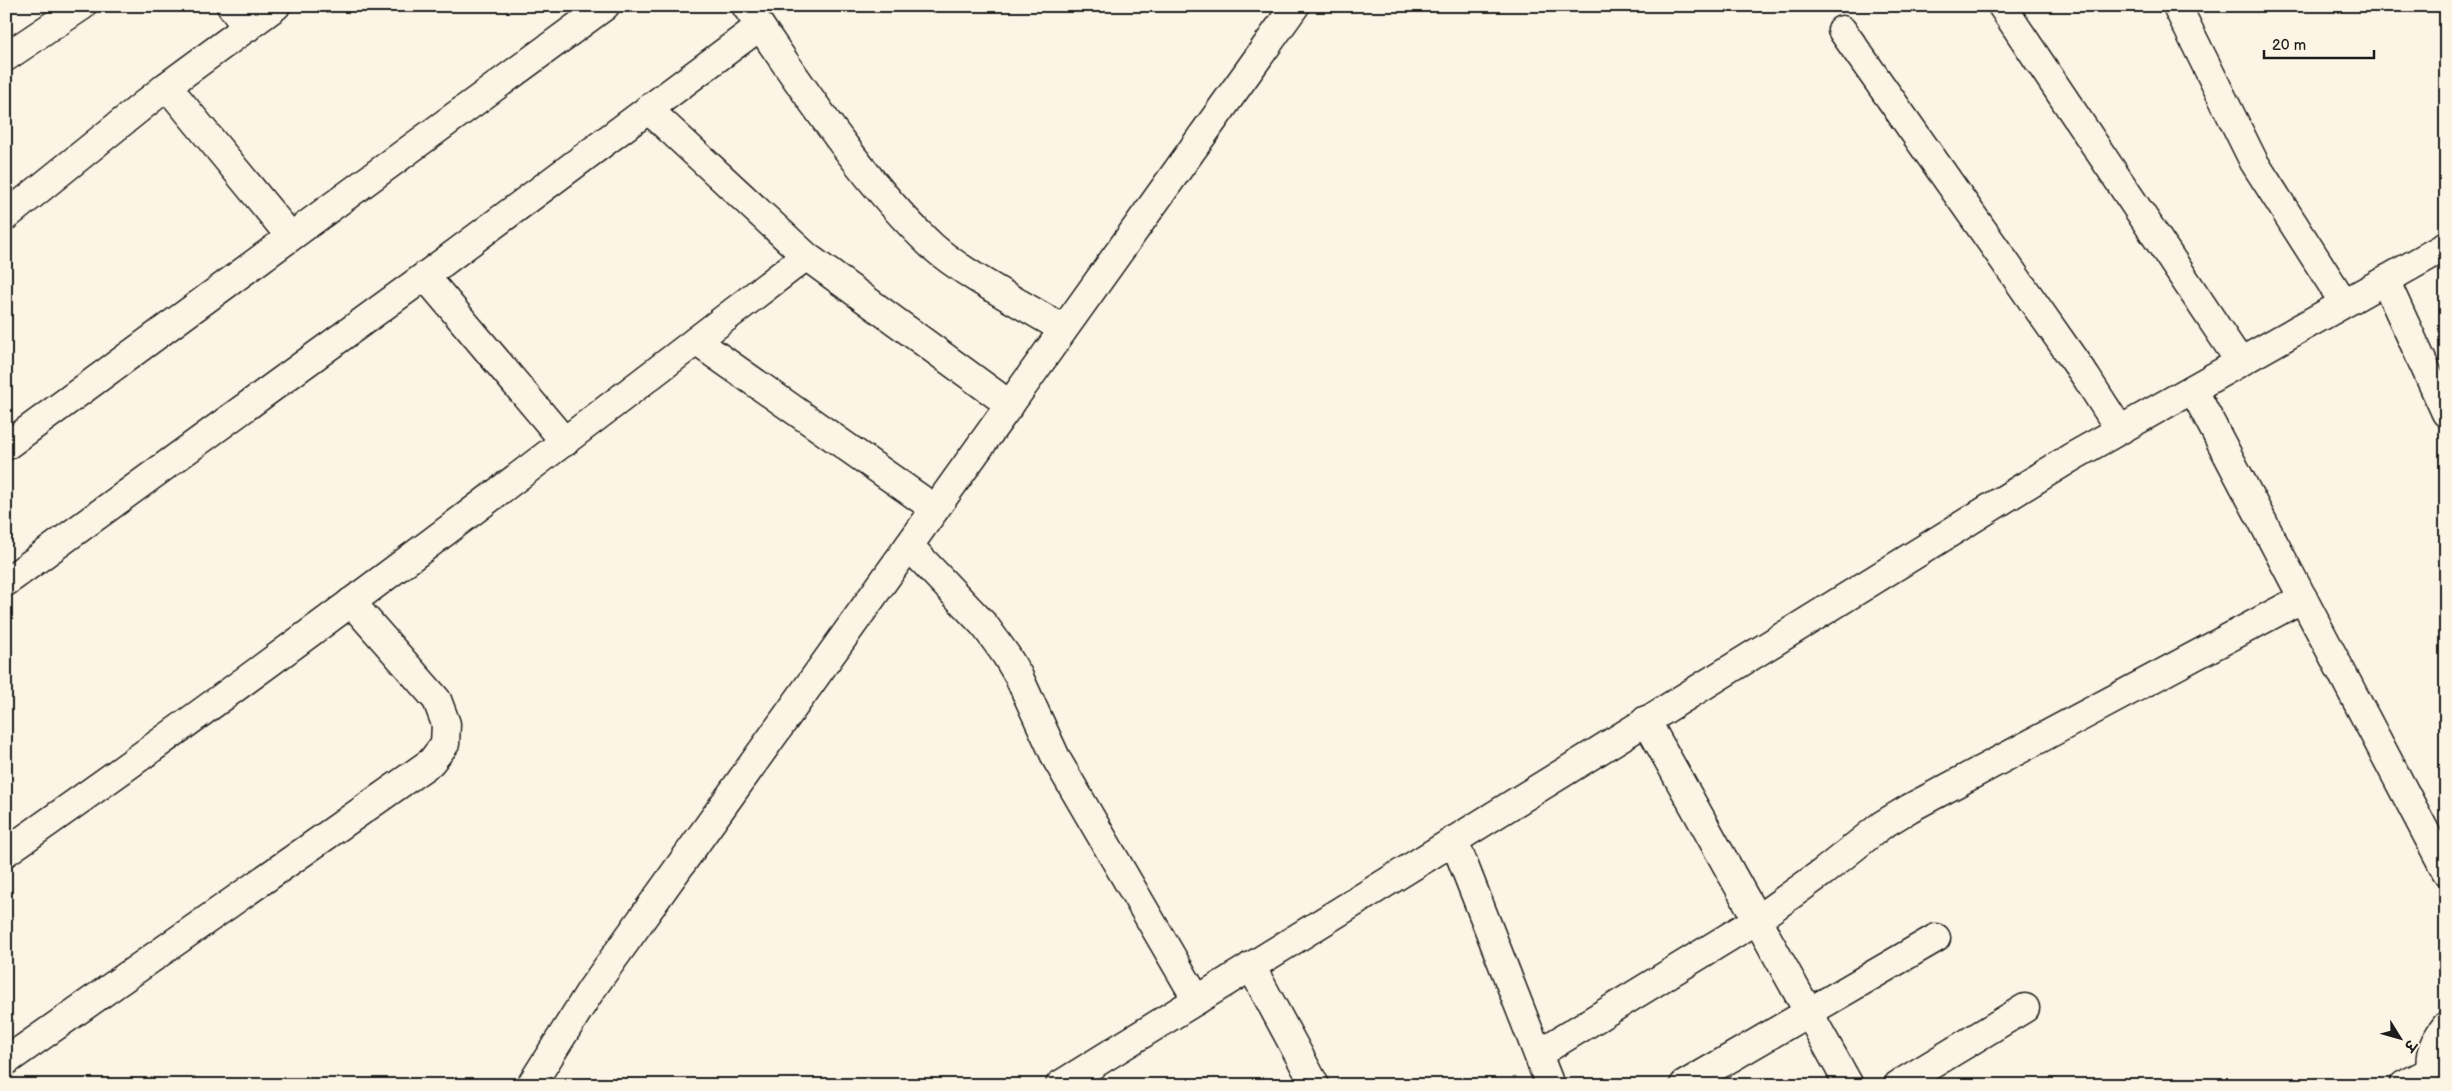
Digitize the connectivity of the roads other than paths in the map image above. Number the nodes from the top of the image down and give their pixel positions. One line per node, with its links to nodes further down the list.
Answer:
1 (82, 6): 10 (street)
2 (276, 6): 8 (street)
3 (605, 6): 14 (street)
4 (1295, 6): 20 (street)
5 (2002, 6): 22 (street)
6 (2177, 6): 19 (street)
7 (753, 16): 12 (street); 20 (street)
8 (239, 17): 11 (street)
9 (1842, 30): 26 (street)
10 (6, 57)
11 (167, 86): 13 (street); 14 (street)
12 (648, 109): 16 (street); 17 (street)
13 (6, 216)
14 (290, 236): 28 (street)
15 (2446, 246): 18 (street)
16 (806, 256): 21 (street); 24 (street)
17 (425, 276): 27 (street); 31 (street)
18 (2385, 280): 19 (street); 25 (street)
19 (2344, 303): 22 (street)
20 (1064, 329): 24 (street)
21 (696, 341): 27 (street); 29 (street)
22 (2240, 362): 23 (street)
23 (2192, 389): 26 (street); 32 (street)
24 (1010, 405): 29 (street)
25 (2446, 413)
26 (2120, 430): 34 (street)
27 (565, 442): 33 (street)
28 (6, 446)
29 (935, 509): 30 (street)
30 (909, 546): 41 (street); 48 (street)
31 (6, 582)
32 (2303, 598): 37 (street); 38 (street)
33 (351, 602): 36 (street); 46 (street)
34 (1646, 720): 35 (street); 38 (street)
35 (1454, 840): 40 (street); 45 (street)
36 (6, 852)
37 (2446, 871)
38 (1756, 921): 43 (street); 45 (street)
39 (1936, 938): 43 (street)
40 (1251, 966): 41 (street); 50 (street)
41 (1197, 1000): 49 (street)
42 (2025, 1008): 54 (street)
43 (1807, 1013): 52 (street); 53 (street)
44 (2446, 1026): 47 (street)
45 (1538, 1054): 51 (street)
46 (6, 1061)
47 (2432, 1078): 55 (street)
48 (531, 1085)
49 (1060, 1085)
50 (1315, 1085)
51 (1550, 1085)
52 (1684, 1085)
53 (1848, 1085)
54 (1898, 1085)
55 (2404, 1085)

